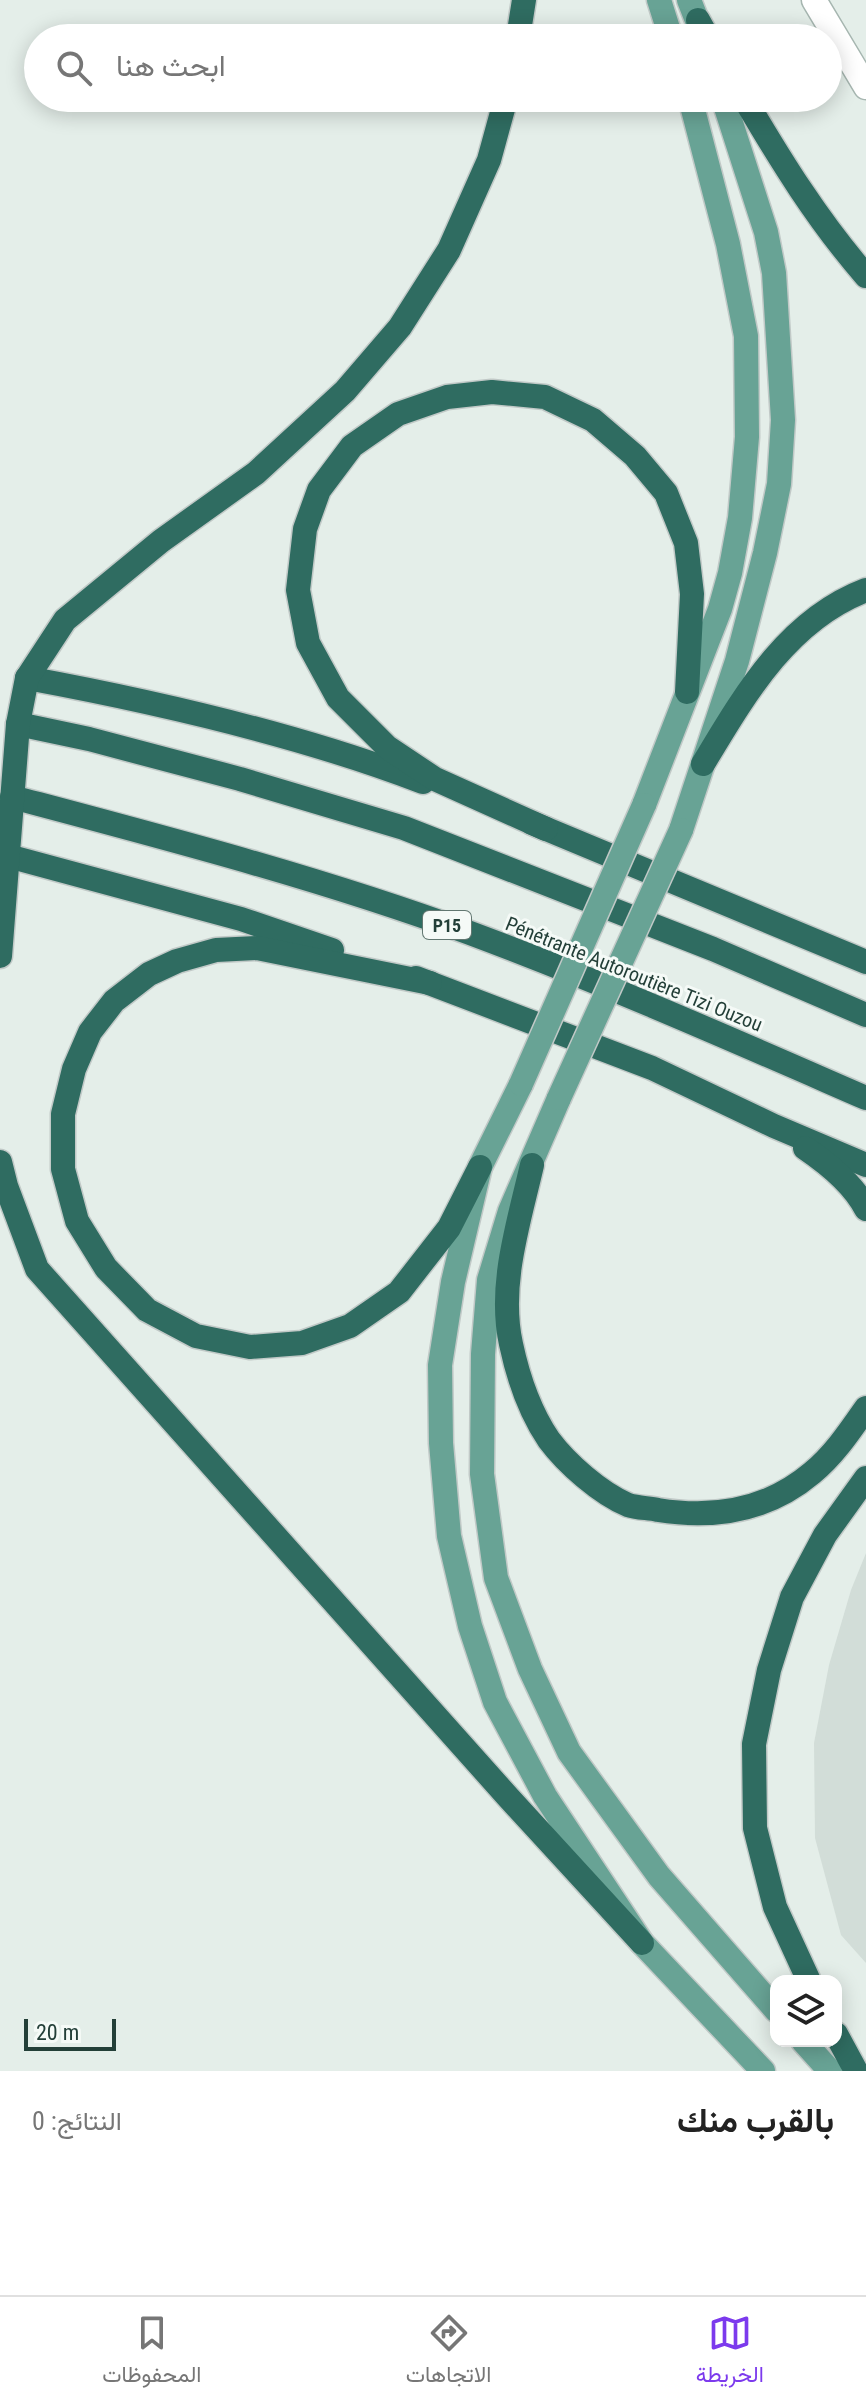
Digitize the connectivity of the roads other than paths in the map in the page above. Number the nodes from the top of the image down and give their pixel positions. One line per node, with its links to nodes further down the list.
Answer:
1 (524, 0): 4 (highway)
2 (659, 0): 5 (main road)
3 (814, 0): 6 (street)
4 (520, 24)
5 (667, 24)
6 (828, 24)
7 (842, 47): 8 (street)
8 (866, 87)
9 (502, 112): 15 (highway)
10 (694, 112): 16 (main road)
11 (728, 112): 18 (main road)
12 (752, 112): 13 (highway)
13 (866, 276)
14 (866, 590): 18 (highway)
15 (27, 678): 17 (highway); 20 (highway)
16 (687, 692): 20 (highway); 33 (main road, bridge)
17 (18, 724): 19 (highway); 27 (highway)
18 (703, 764): 31 (main road, bridge)
19 (12, 797): 21 (highway); 28 (highway, Pénétrante Autoroutière Tizi Ouzou / P15)
20 (546, 829): 22 (highway)
21 (8, 856): 24 (highway); 26 (highway)
22 (721, 902): 23 (highway); 25 (highway)
23 (866, 943)
24 (0, 956)
25 (866, 962)
26 (430, 983): 29 (highway); 33 (highway)
27 (866, 1015)
28 (866, 1098)
29 (774, 1126): 32 (highway); 34 (highway)
30 (0, 1162): 37 (highway)
31 (532, 1165): 35 (highway); 39 (main road)
32 (866, 1165)
33 (480, 1167): 37 (main road)
34 (866, 1209)
35 (866, 1408)
36 (866, 1478): 38 (highway)
37 (642, 1943): 42 (main road)
38 (806, 1975)
39 (770, 2003)
40 (842, 2045): 44 (highway)
41 (808, 2047): 43 (main road)
42 (763, 2071)
43 (830, 2071)
44 (856, 2071)

